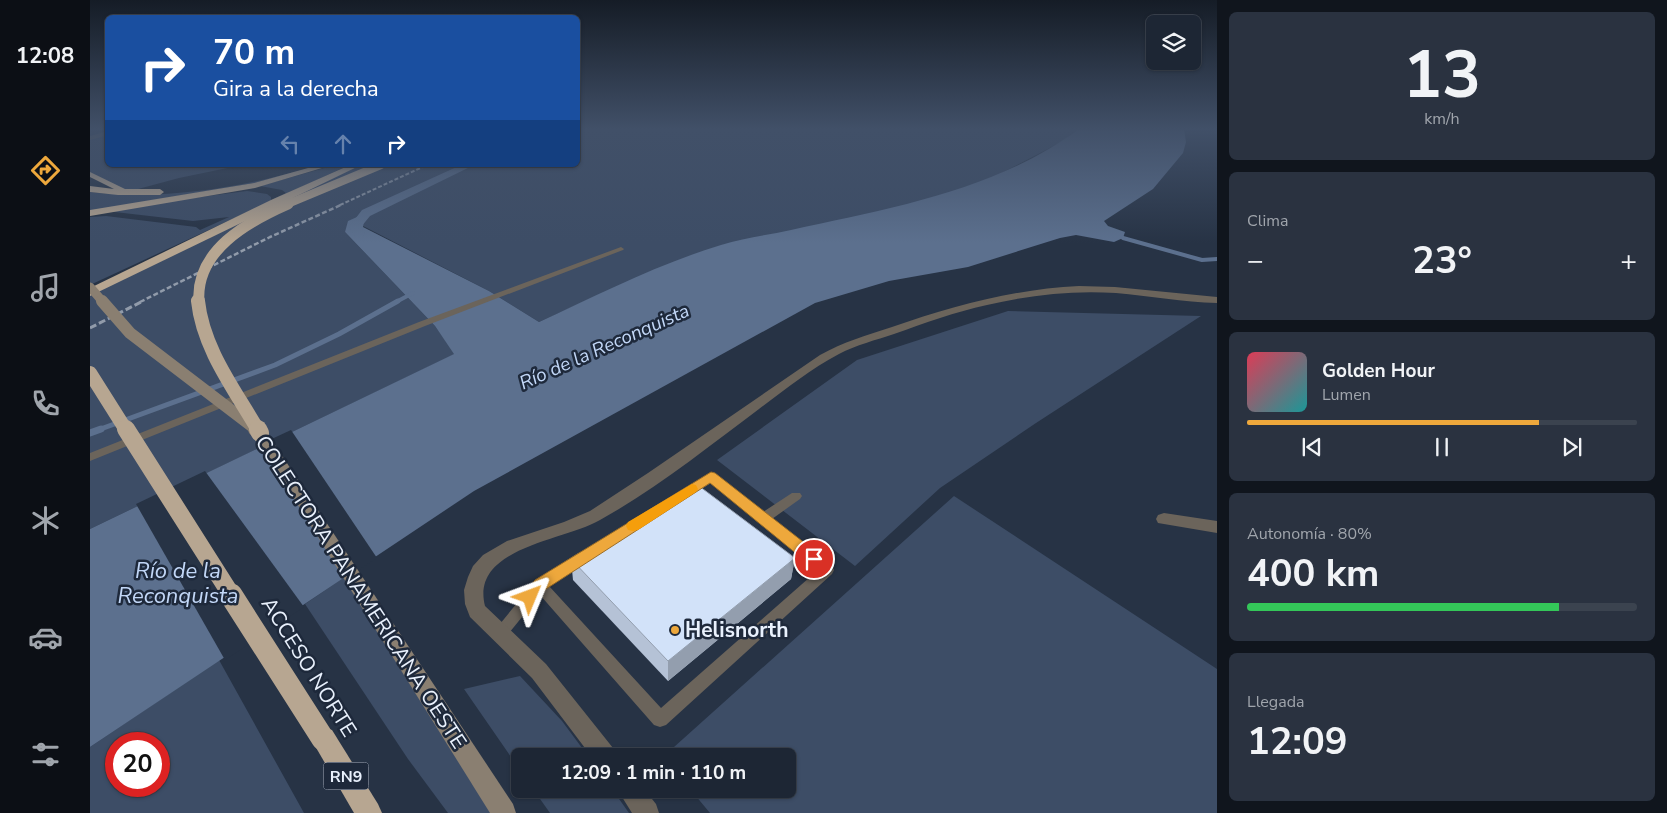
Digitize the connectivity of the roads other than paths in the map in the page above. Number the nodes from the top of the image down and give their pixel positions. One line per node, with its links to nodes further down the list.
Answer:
1 (307, 167): 7 (highway)
2 (321, 167): 8 (highway)
3 (353, 167): 11 (highway)
4 (376, 167): 14 (highway, bridge)
5 (90, 174): 7 (highway)
6 (90, 189): 7 (highway)
7 (127, 192)
8 (90, 213)
9 (621, 249): 15 (lane)
10 (90, 287): 14 (main road, COLECTORA PANAMERICANA OESTE, bridge)
11 (90, 292)
12 (1217, 300): 23 (street)
13 (90, 374): 26 (highway, ACCESO NORTE / RN9, bridge)
14 (260, 433): 27 (main road, COLECTORA PANAMERICANA OESTE)
15 (90, 458)
16 (796, 496): 18 (lane)
17 (646, 518): 18 (lane)
18 (764, 518): 22 (lane)
19 (1164, 519): 20 (street)
20 (1217, 527)
21 (597, 548): 22 (lane)
22 (540, 584): 23 (lane)
23 (500, 634): 24 (street)
24 (599, 748)
25 (636, 798): 28 (street)
26 (369, 813)
27 (504, 813)
28 (647, 813)

